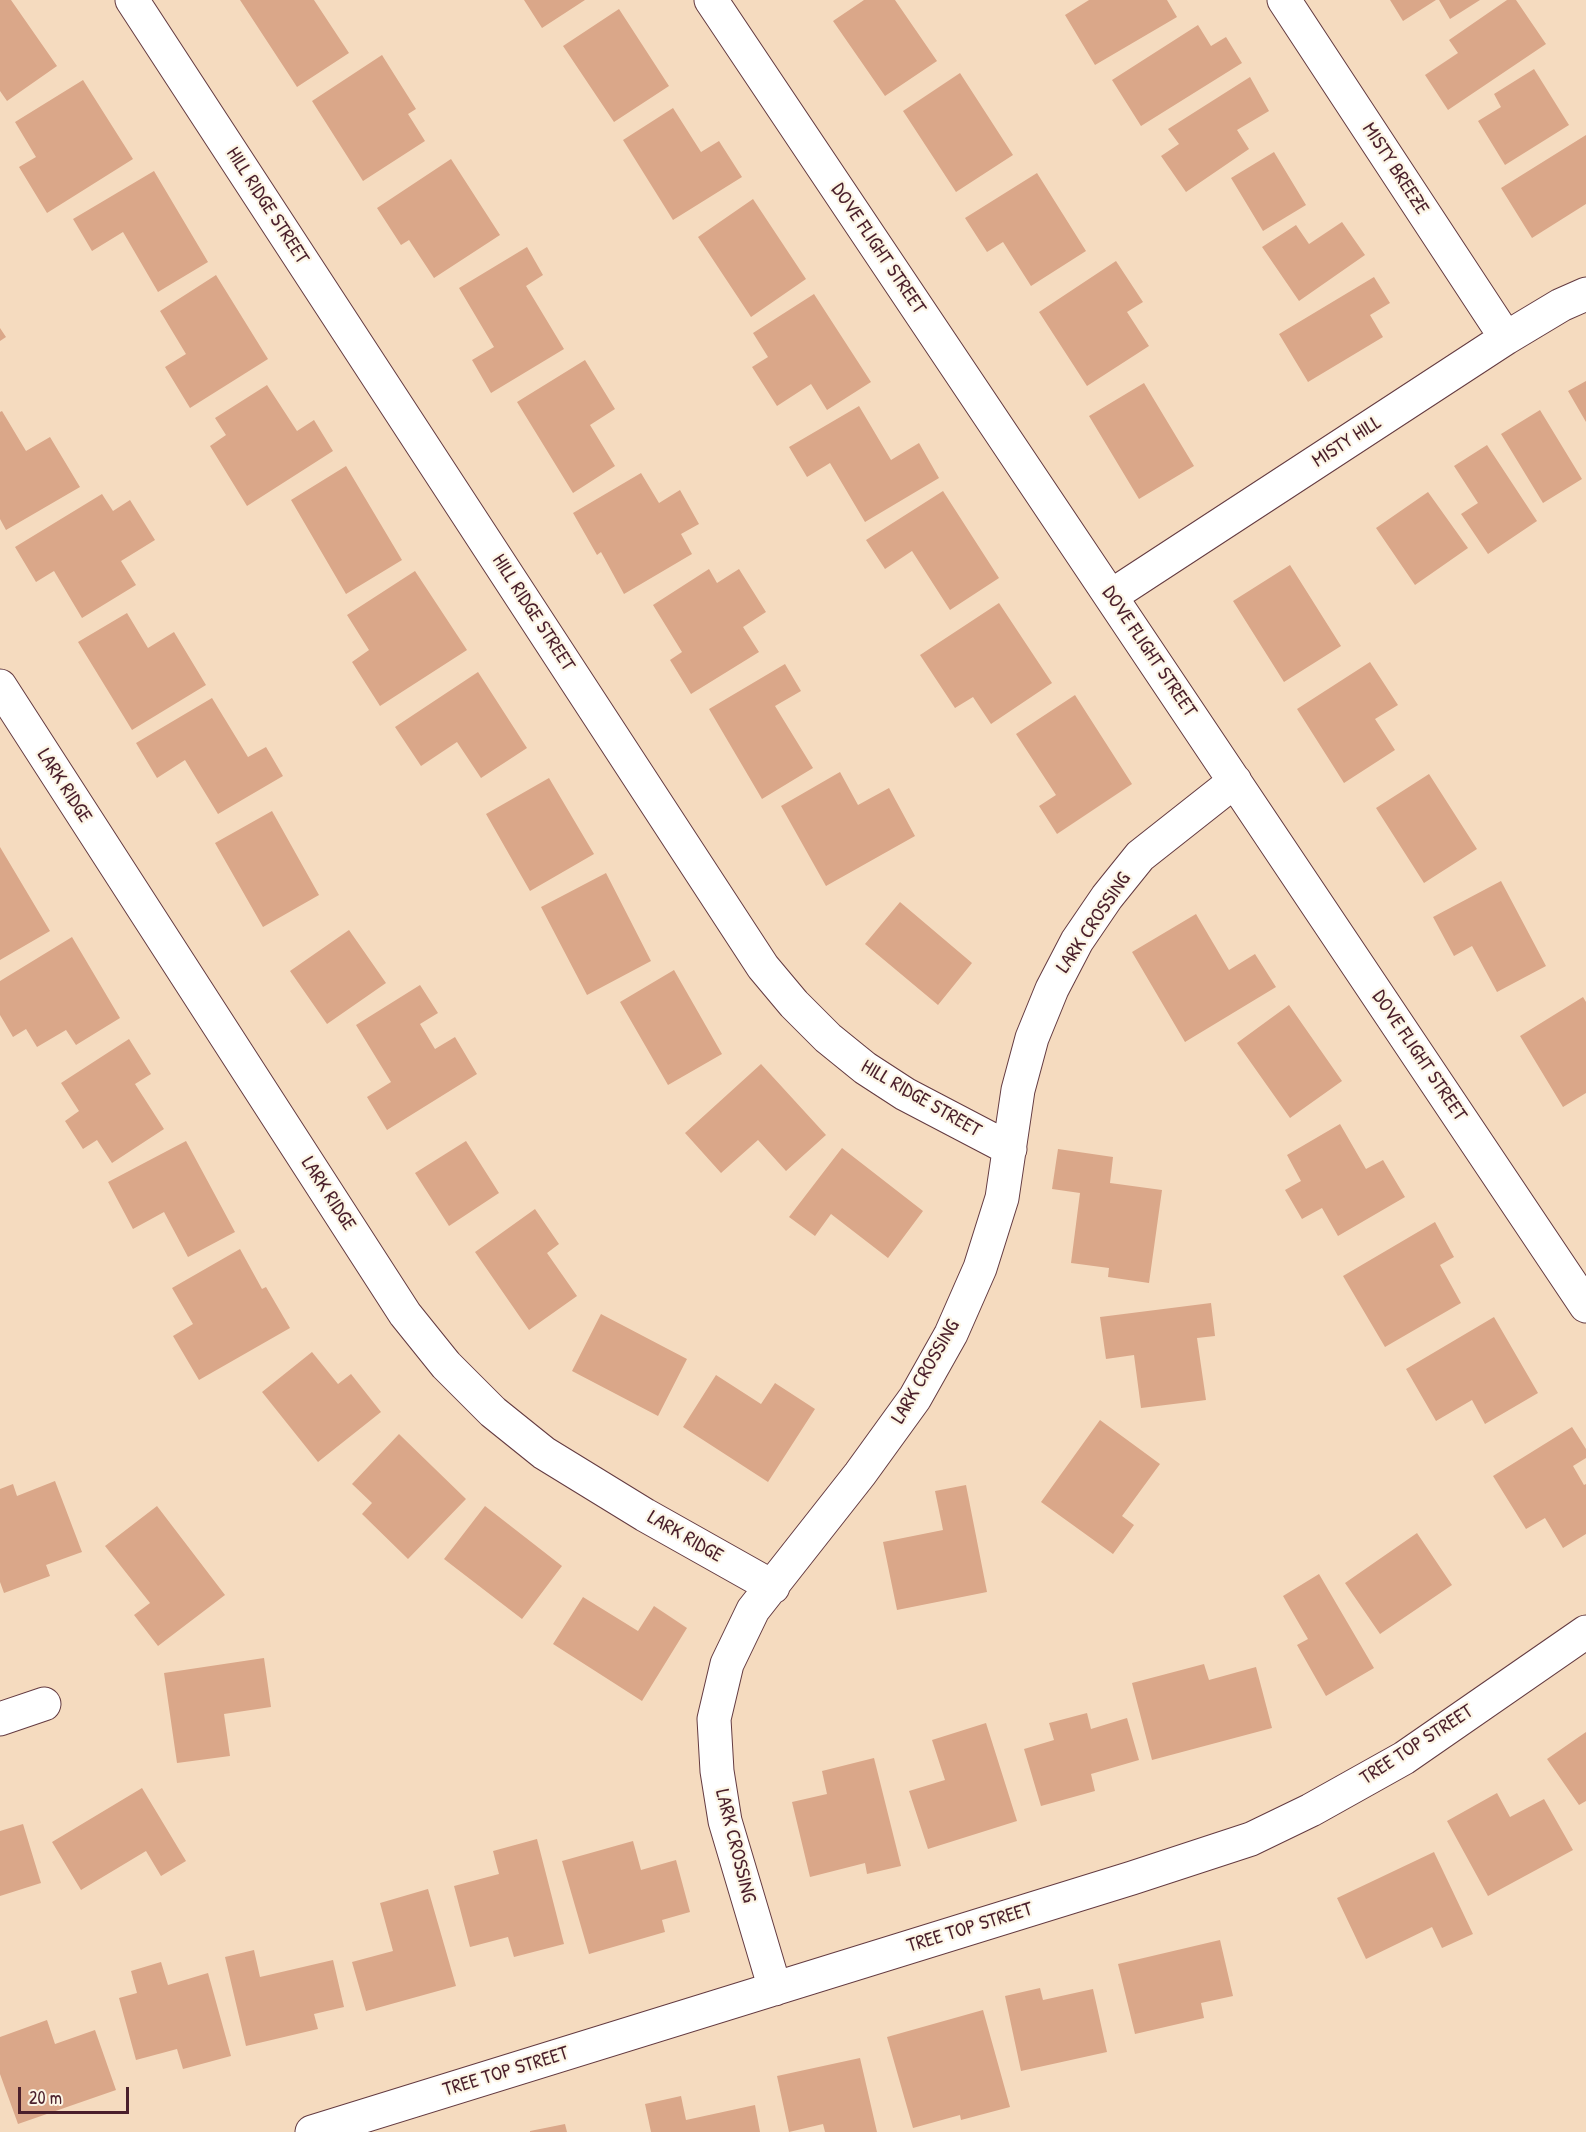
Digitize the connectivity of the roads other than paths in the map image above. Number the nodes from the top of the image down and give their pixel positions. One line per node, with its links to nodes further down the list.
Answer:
1 (132, 0): 9 (street, HILL RIDGE STREET)
2 (711, 0): 6 (street, DOVE FLIGHT STREET)
3 (1284, 0): 5 (street, MISTY BREEZE)
4 (1586, 294): 5 (street, MISTY HILL)
5 (1506, 338): 6 (street, MISTY HILL)
6 (1111, 596): 8 (street, DOVE FLIGHT STREET)
7 (0, 686): 11 (street, LARK RIDGE)
8 (1235, 780): 9 (street, LARK CROSSING); 10 (street, DOVE FLIGHT STREET)
9 (1010, 1149): 11 (street, LARK CROSSING)
10 (1586, 1306)
11 (773, 1587): 15 (street, LARK CROSSING)
12 (1586, 1632): 15 (street, TREE TOP STREET)
13 (44, 1704): 14 (street)
14 (0, 1719)
15 (775, 1989): 16 (street, TREE TOP STREET)
16 (312, 2132)

